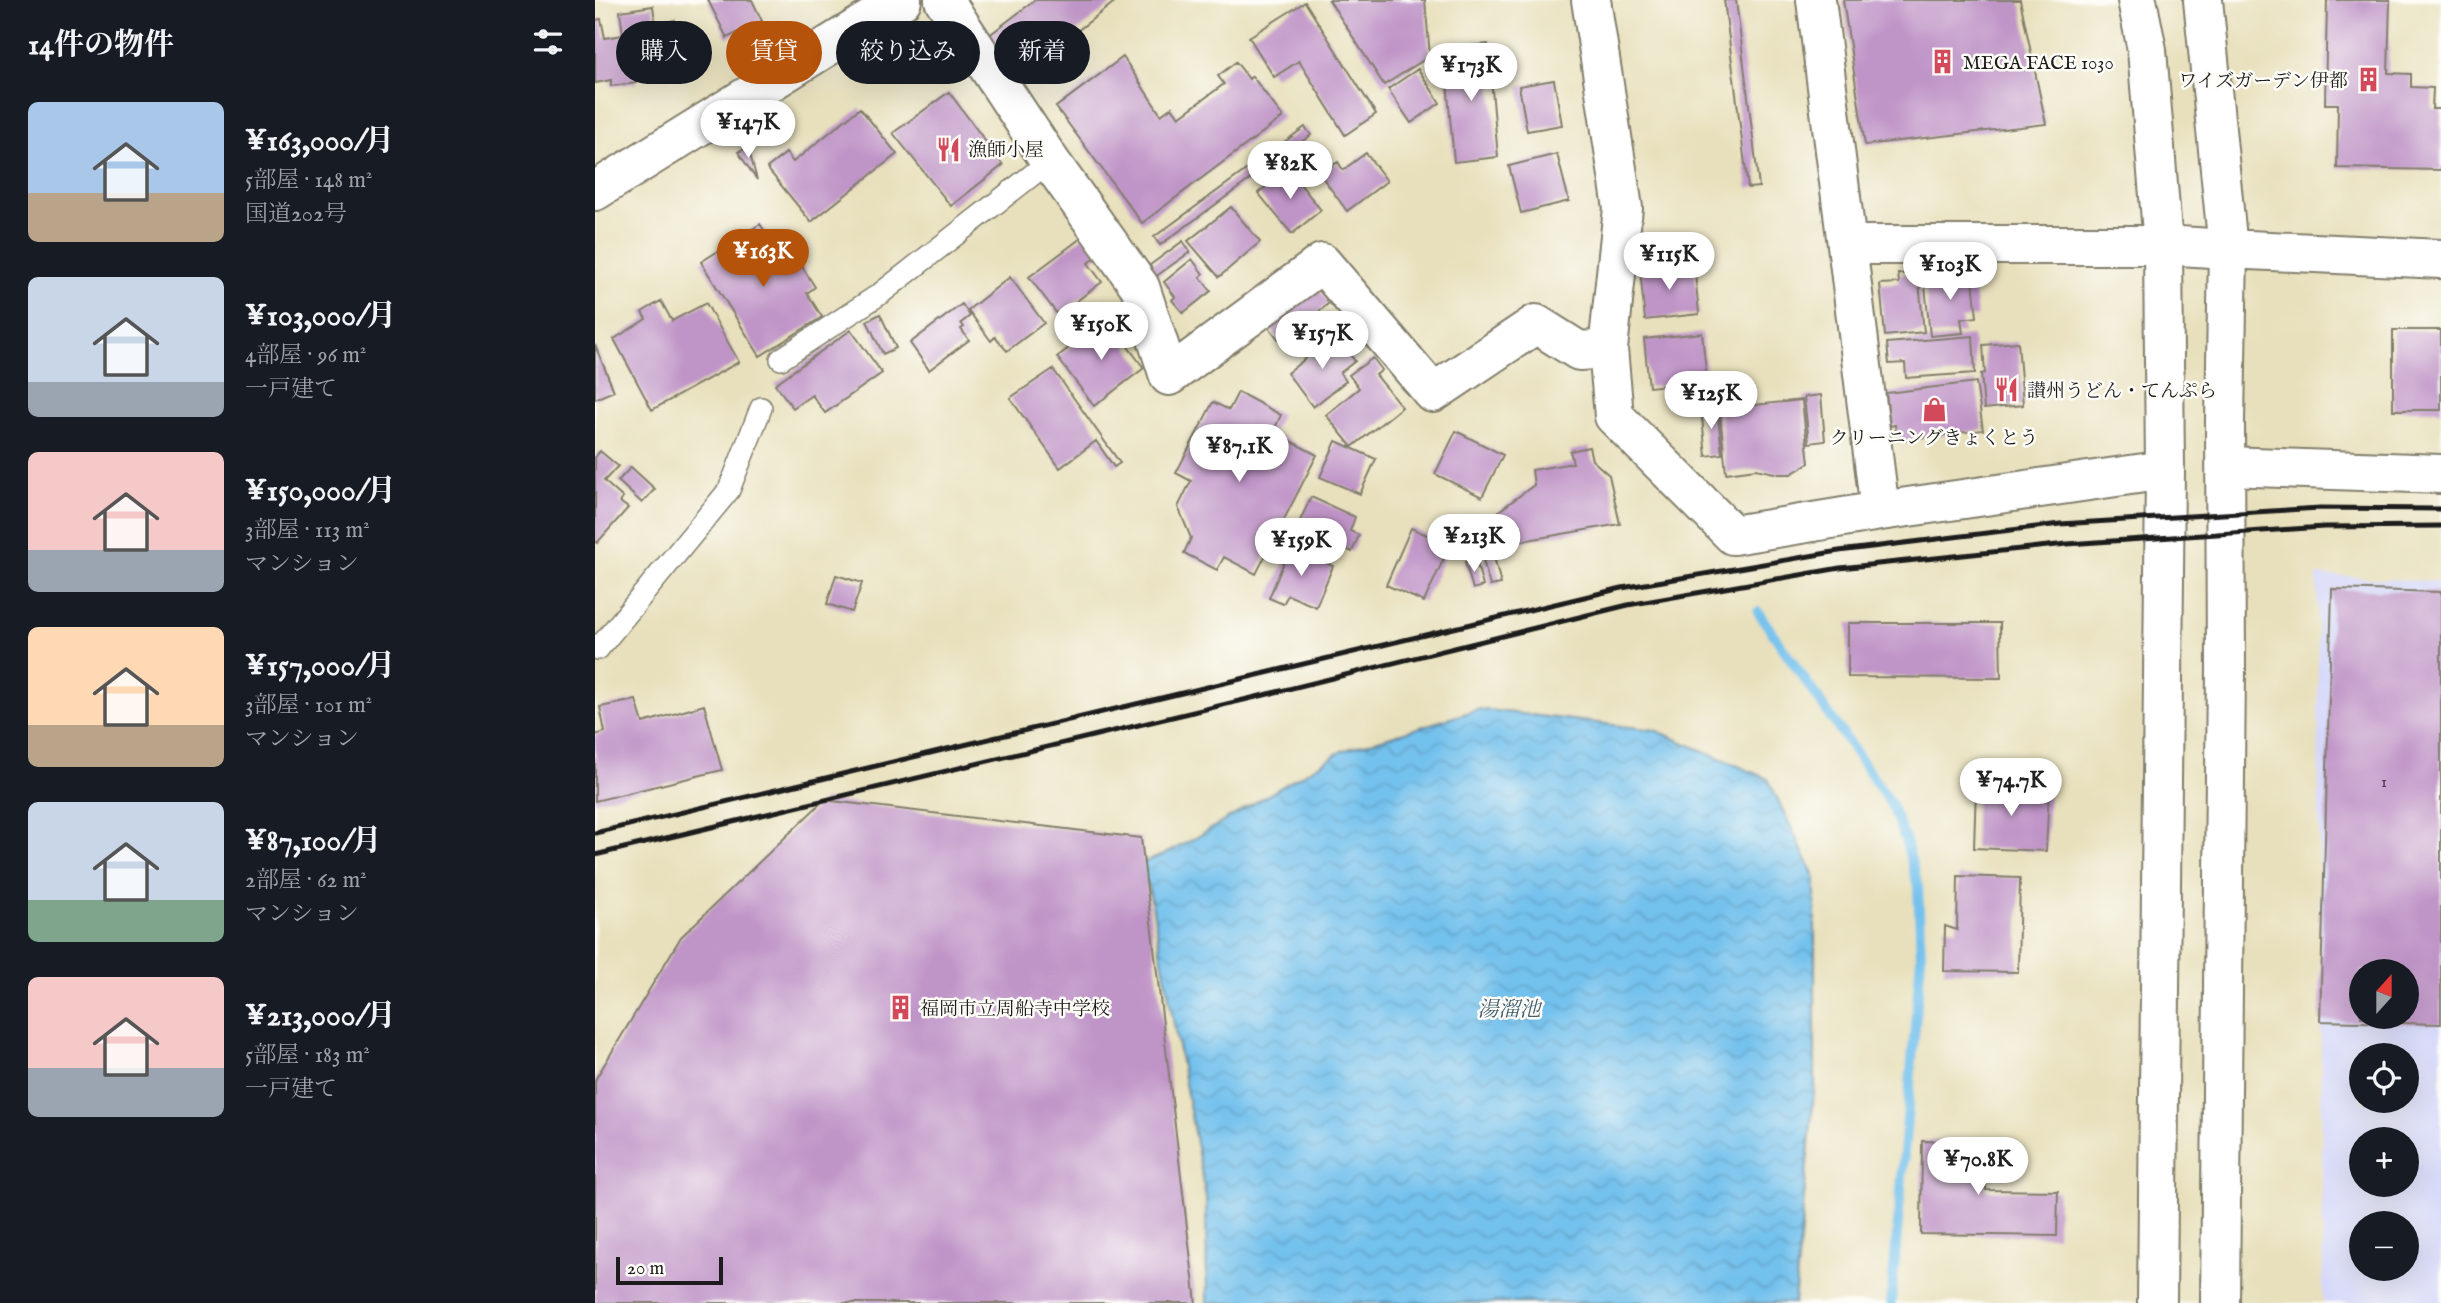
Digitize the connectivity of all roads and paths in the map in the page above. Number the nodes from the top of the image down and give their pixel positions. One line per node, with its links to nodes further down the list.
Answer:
1 (902, 0): 8 (main road)
2 (944, 0): 7 (main road)
3 (1591, 0): 13 (main road)
4 (1817, 0): 9 (main road)
5 (2137, 0): 10 (main road)
6 (2203, 0): 11 (main road)
7 (1050, 161): 13 (main road); 14 (lane)
8 (595, 191)
9 (1847, 245): 10 (main road); 19 (main road)
10 (2163, 245): 11 (main road); 17 (main road)
11 (2228, 250): 12 (main road); 16 (main road)
12 (2441, 259)
13 (1608, 349): 19 (main road)
14 (781, 359)
15 (761, 408): 20 (lane)
16 (2226, 466): 18 (main road); 22 (main road)
17 (2165, 471): 19 (main road); 21 (main road)
18 (2441, 474)
19 (1880, 511)
20 (595, 645)
21 (2157, 1303)
22 (2220, 1303)

